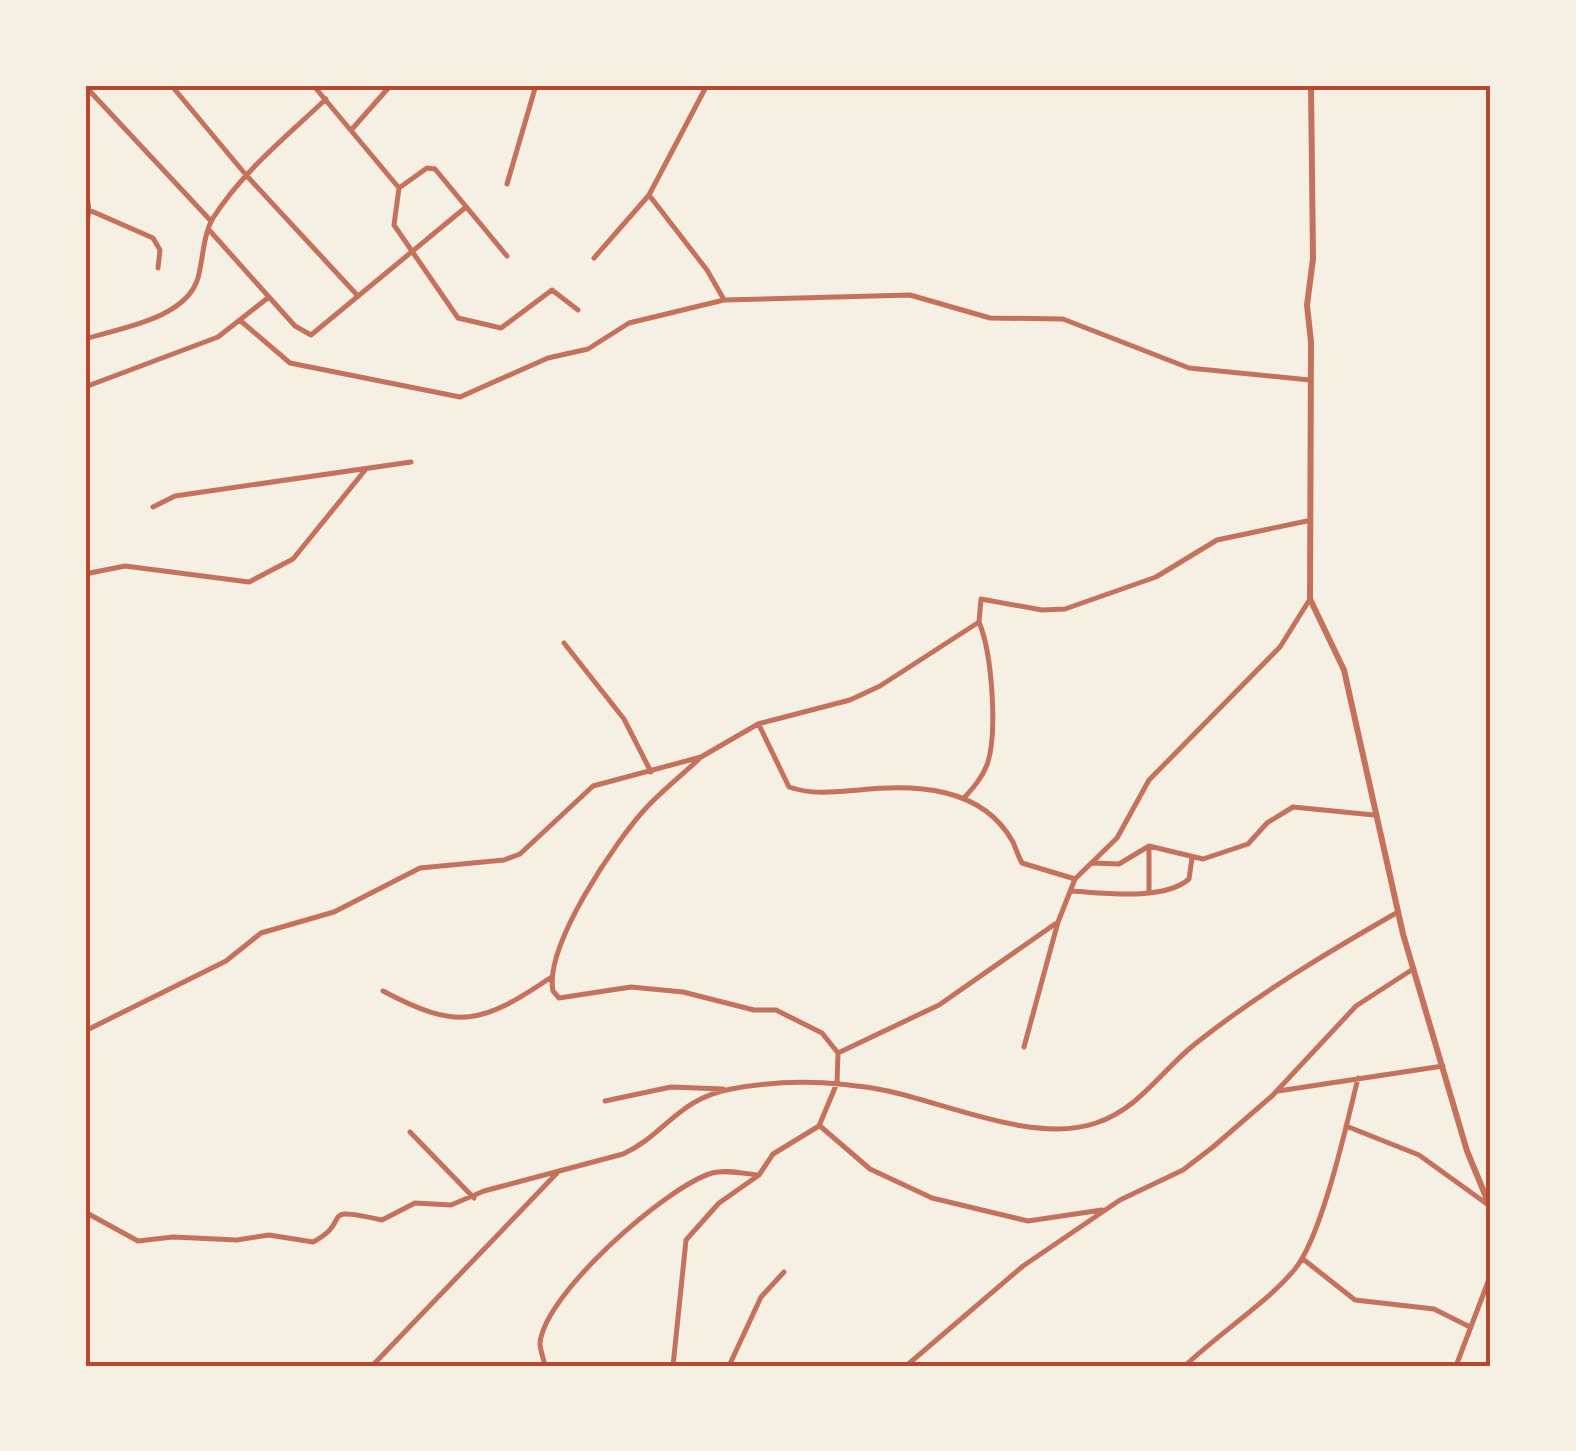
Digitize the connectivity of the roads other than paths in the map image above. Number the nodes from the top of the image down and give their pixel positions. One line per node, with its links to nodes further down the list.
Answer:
1 (171, 85): 10 (street)
2 (312, 85): 8 (street)
3 (391, 85): 9 (street)
4 (536, 85): 12 (street)
5 (707, 85): 14 (street)
6 (1311, 85): 29 (street)
7 (85, 86): 17 (street)
8 (326, 99): 9 (street); 10 (street)
9 (353, 128): 13 (street)
10 (246, 176): 17 (street); 24 (street)
11 (85, 181): 16 (street)
12 (507, 184)
13 (399, 188): 15 (street); 19 (street)
14 (649, 196): 21 (street); 25 (street)
15 (466, 208): 19 (street); 20 (street)
16 (89, 210): 18 (street); 22 (street)
17 (210, 225): 23 (street); 28 (street)
18 (85, 234)
19 (411, 254): 24 (street); 26 (street)
20 (507, 256)
21 (594, 258)
22 (158, 268)
23 (269, 296): 24 (street); 27 (street)
24 (358, 296)
25 (724, 300): 27 (street); 29 (street)
26 (578, 310)
27 (242, 322): 30 (street)
28 (85, 339)
29 (1310, 380): 34 (street)
30 (85, 387)
31 (412, 462): 32 (street)
32 (366, 469): 33 (street); 35 (street)
33 (153, 507)
34 (1307, 521): 36 (street); 37 (street)
35 (85, 574)
36 (1310, 599): 43 (street); 46 (street)
37 (979, 622): 39 (street); 42 (street)
38 (564, 643): 41 (street)
39 (758, 724): 40 (street); 42 (street)
40 (701, 757): 41 (street); 53 (street)
41 (651, 772): 55 (street)
42 (964, 798): 47 (street)
43 (1374, 815): 45 (street); 50 (street)
44 (1148, 846): 45 (street); 46 (street); 49 (street)
45 (1192, 858): 49 (street)
46 (1090, 863): 47 (street)
47 (1075, 879): 48 (street)
48 (1071, 891): 49 (street); 51 (street)
49 (1150, 891)
50 (1398, 912): 52 (street); 60 (street)
51 (1058, 922): 56 (street); 57 (street)
52 (1413, 969): 58 (street); 62 (street)
53 (550, 978): 54 (street); 57 (street)
54 (382, 990)
55 (85, 1031)
56 (1024, 1048)
57 (838, 1052): 60 (street)
58 (1443, 1066): 59 (street); 70 (street)
59 (1358, 1078): 62 (street); 65 (street)
60 (838, 1083): 61 (street); 64 (street)
61 (726, 1090): 63 (street); 67 (street)
62 (1277, 1091): 71 (street)
63 (606, 1101)
64 (819, 1126): 68 (street); 71 (street)
65 (1346, 1126): 70 (street); 73 (street)
66 (410, 1132): 69 (street)
67 (559, 1170): 69 (street); 77 (street)
68 (759, 1175): 78 (street); 79 (street)
69 (474, 1198): 72 (street)
70 (1490, 1207)
71 (1105, 1210): 81 (street)
72 (85, 1212)
73 (1303, 1258): 76 (street); 82 (street)
74 (784, 1272): 80 (street)
75 (1491, 1274): 76 (street)
76 (1470, 1327): 83 (street)
77 (372, 1366)
78 (546, 1366)
79 (673, 1366)
80 (729, 1366)
81 (906, 1366)
82 (1185, 1366)
83 (1456, 1366)

